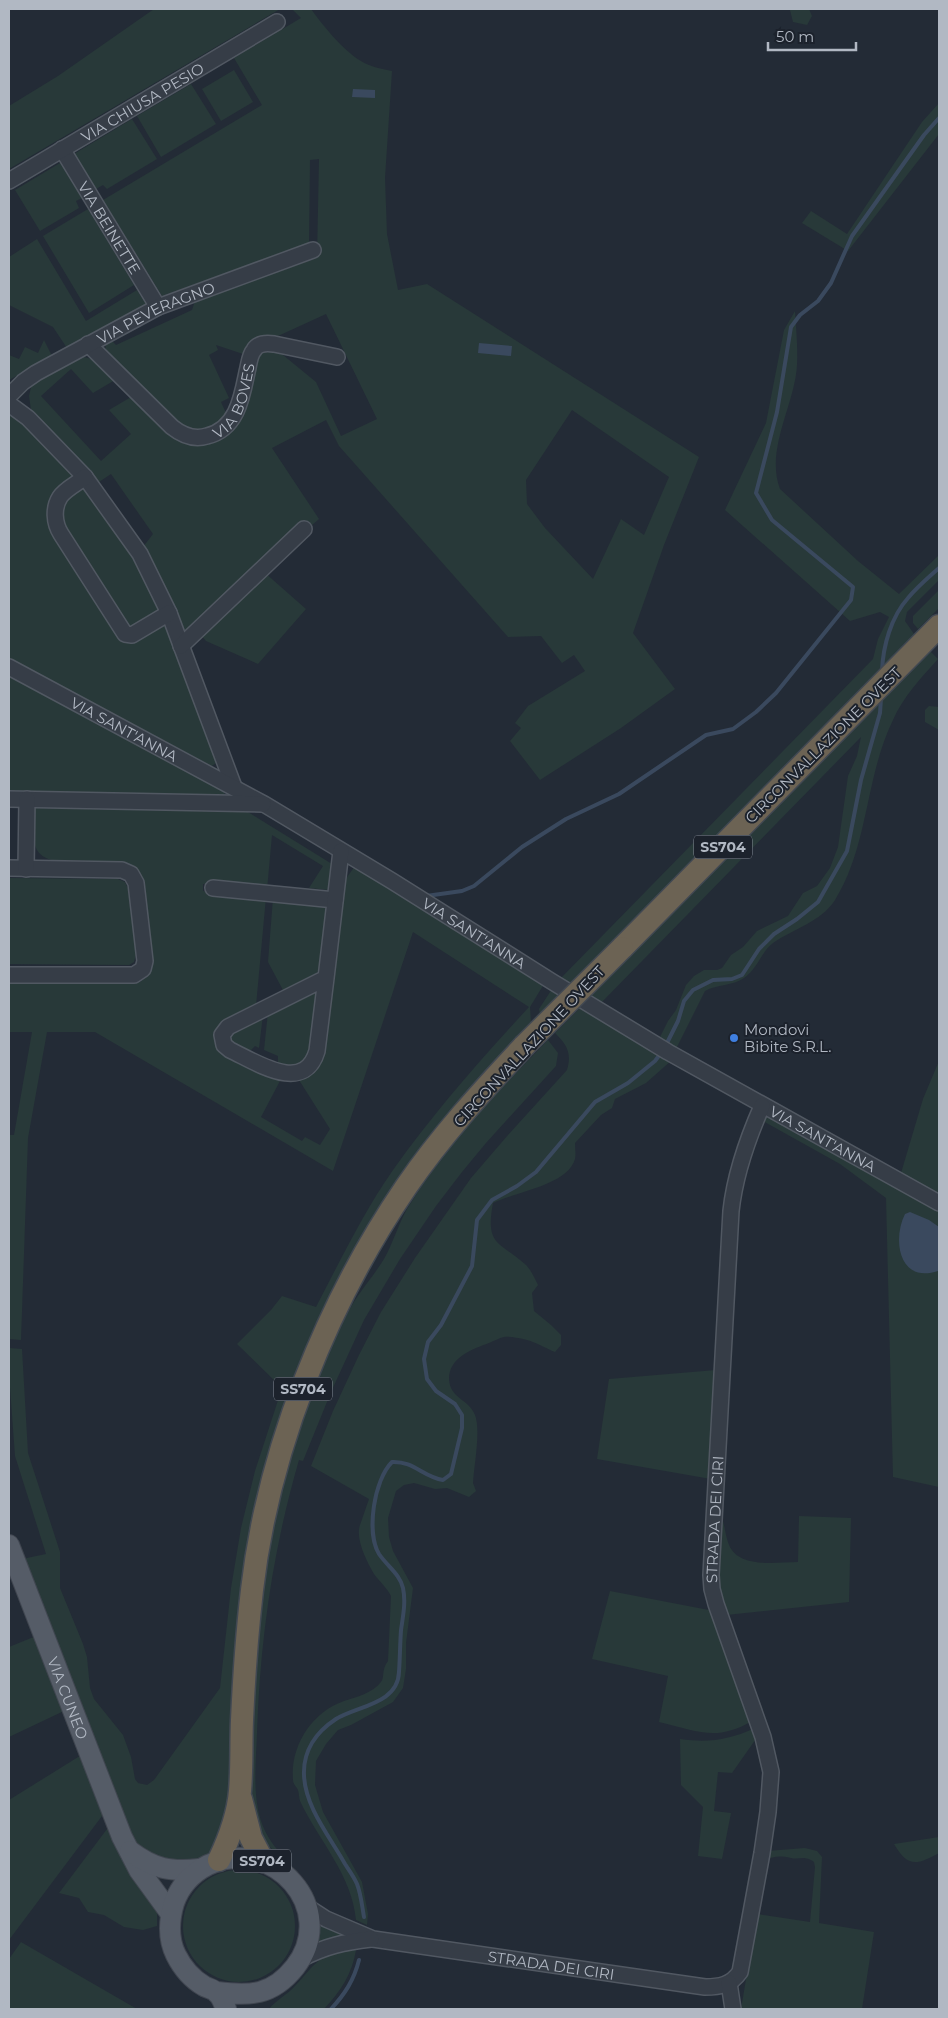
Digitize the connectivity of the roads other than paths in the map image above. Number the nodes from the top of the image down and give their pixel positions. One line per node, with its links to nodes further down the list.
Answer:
1 (276, 22): 2 (street, VIA CHIUSA PESIO)
2 (62, 149): 3 (street, VIA CHIUSA PESIO); 5 (street, VIA BEINETTE)
3 (9, 181)
4 (313, 250): 5 (street, VIA PEVERAGNO)
5 (158, 308): 6 (street, VIA PEVERAGNO)
6 (88, 344): 7 (street, VIA BOVES); 8 (street, VIA PEVERAGNO)
7 (337, 358)
8 (9, 396)
9 (9, 404): 10 (street)
10 (85, 477): 12 (street); 12 (street)
11 (304, 529): 14 (street)
12 (169, 613): 14 (street)
13 (939, 626): 30 (highway, CIRCONVALLAZIONE OVEST / SS704, bridge)
14 (181, 646): 16 (street)
15 (9, 667): 16 (street, VIA SANT'ANNA)
16 (234, 787): 19 (street, VIA SANT'ANNA)
17 (9, 799): 18 (street)
18 (27, 799): 19 (street); 22 (street)
19 (264, 804): 20 (street, VIA SANT'ANNA)
20 (341, 850): 24 (street); 27 (street, VIA SANT'ANNA)
21 (9, 868): 22 (street)
22 (26, 869): 25 (street)
23 (213, 888): 24 (street)
24 (335, 900): 26 (street)
25 (9, 975)
26 (326, 978): 26 (street)
27 (762, 1106): 28 (street, VIA SANT'ANNA); 39 (street, STRADA DEI CIRI)
28 (939, 1203)
29 (9, 1545): 31 (main road, VIA CUNEO)
30 (240, 1793): 32 (highway, SS704); 33 (highway, SS704)
31 (129, 1850): 34 (main road); 36 (main road, VIA CUNEO)
32 (219, 1860): 33 (main road, SS704); 34 (main road, SS704)
33 (264, 1861): 35 (main road, SS704)
34 (199, 1870): 36 (main road, SS704)
35 (306, 1906): 37 (street); 38 (main road, SS704)
36 (171, 1914): 41 (main road, SS704)
37 (373, 1939): 38 (street); 39 (street, STRADA DEI CIRI)
38 (301, 1959): 40 (main road, SS704)
39 (729, 1983): 42 (street)
40 (264, 2000): 41 (main road, SS704)
41 (222, 2001)
42 (733, 2009)

